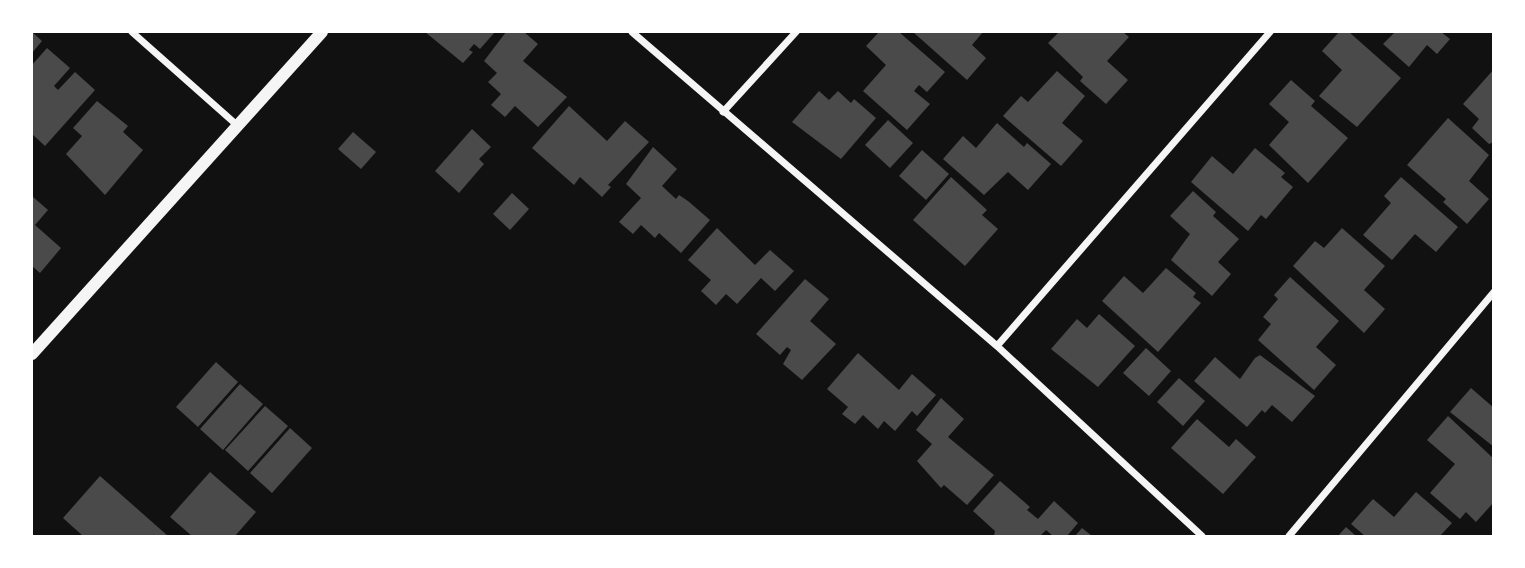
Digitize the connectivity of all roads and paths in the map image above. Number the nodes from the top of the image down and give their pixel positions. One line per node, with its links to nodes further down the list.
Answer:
1 (132, 32): 7 (street)
2 (322, 32): 7 (street)
3 (632, 32): 6 (street)
4 (796, 32): 6 (street)
5 (1270, 32): 9 (street)
6 (723, 112): 9 (street)
7 (238, 126): 10 (street)
8 (1493, 292): 12 (street)
9 (997, 346): 11 (street)
10 (32, 354)
11 (1202, 537)
12 (1289, 537)

